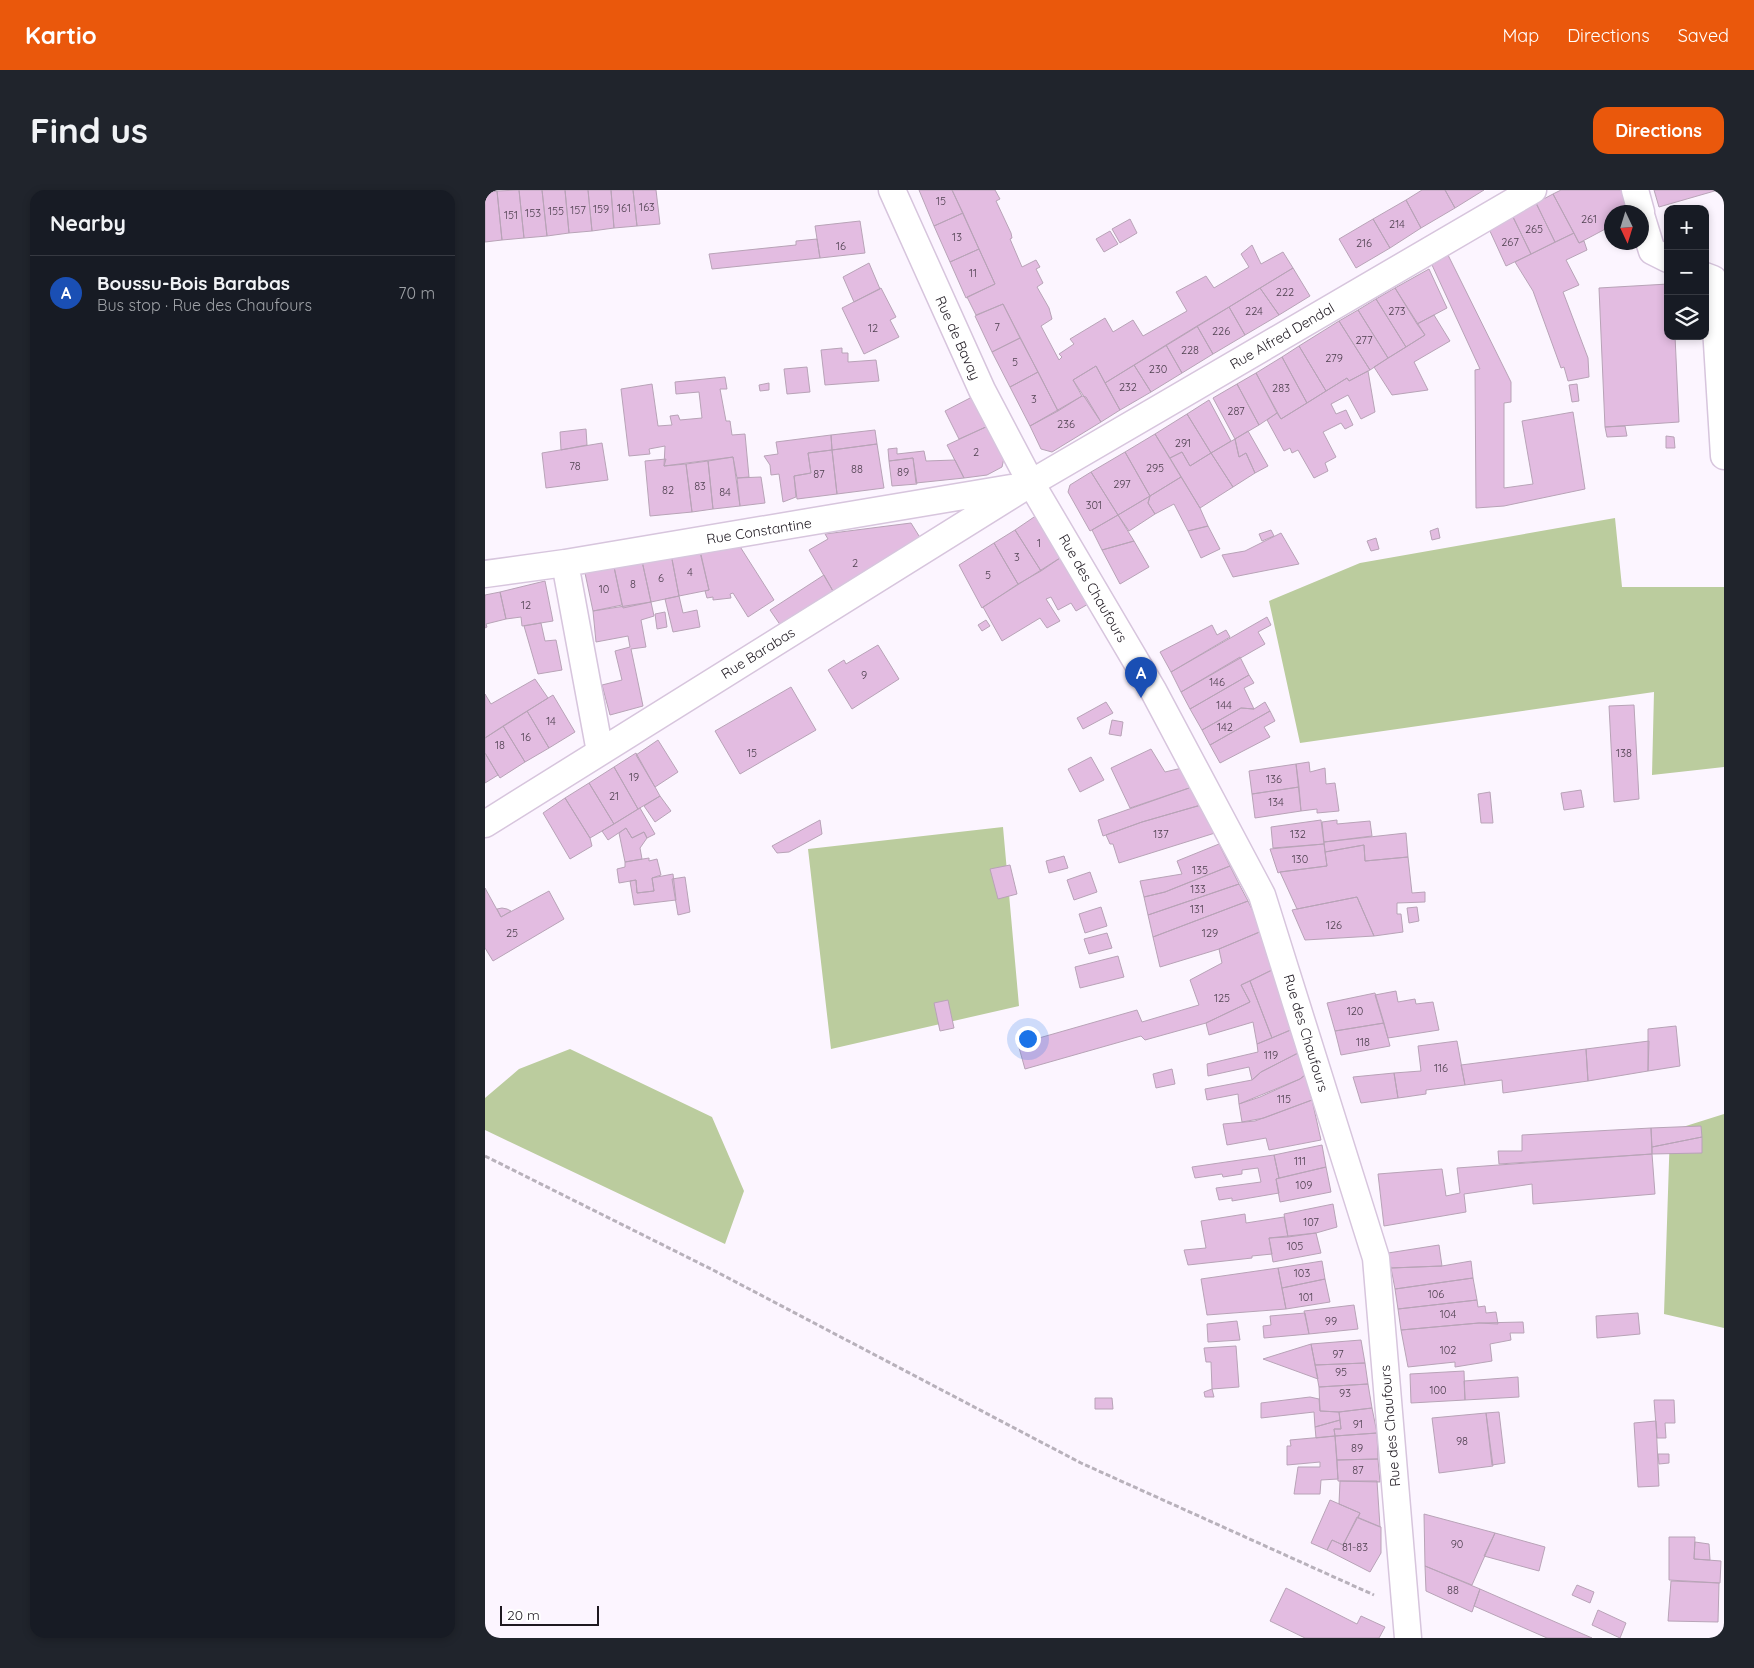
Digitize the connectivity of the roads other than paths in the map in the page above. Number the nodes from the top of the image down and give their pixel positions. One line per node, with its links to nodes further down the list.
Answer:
1 (892, 190): 9 (street, Rue de Bavay)
2 (1533, 190): 9 (street, Rue Alfred Dendal)
3 (1635, 190): 4 (street)
4 (1639, 205)
5 (1649, 241): 6 (street)
6 (1664, 257)
7 (1709, 278): 8 (street)
8 (1724, 456)
9 (1031, 483): 10 (street, Rue Constantine); 12 (street, Rue Barabas); 14 (street, Rue des Chaufours)
10 (565, 563): 11 (street, Rue Constantine); 12 (street)
11 (485, 574)
12 (600, 752): 13 (street, Rue Barabas)
13 (485, 824)
14 (1408, 1638)

